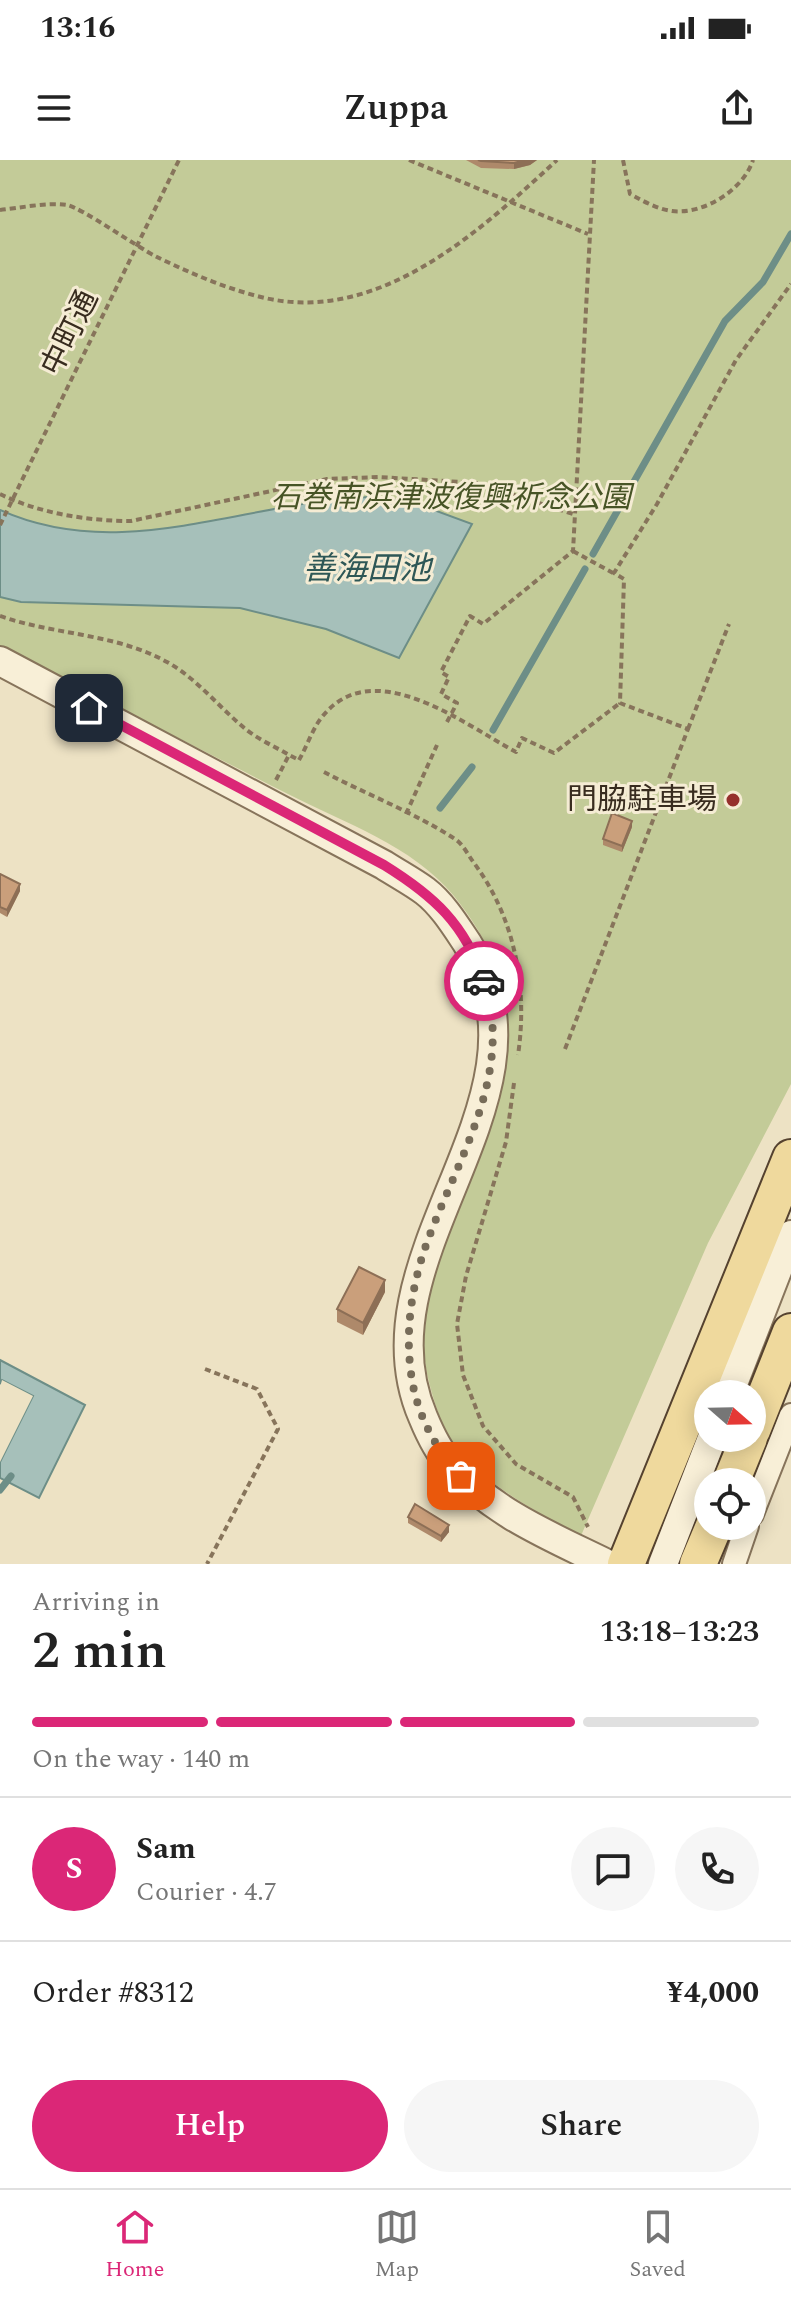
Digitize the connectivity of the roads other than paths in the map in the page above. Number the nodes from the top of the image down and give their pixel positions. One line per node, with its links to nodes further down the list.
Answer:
1 (0, 661): 13 (street)
2 (791, 1158): 14 (main road)
3 (791, 1235): 5 (street)
4 (791, 1332): 6 (main road)
5 (734, 1380)
6 (766, 1395)
7 (791, 1415): 9 (street)
8 (708, 1452): 12 (street)
9 (766, 1478)
10 (697, 1540): 12 (main road)
11 (742, 1540): 15 (street)
12 (678, 1556)
13 (607, 1564)
14 (626, 1564)
15 (734, 1564)

